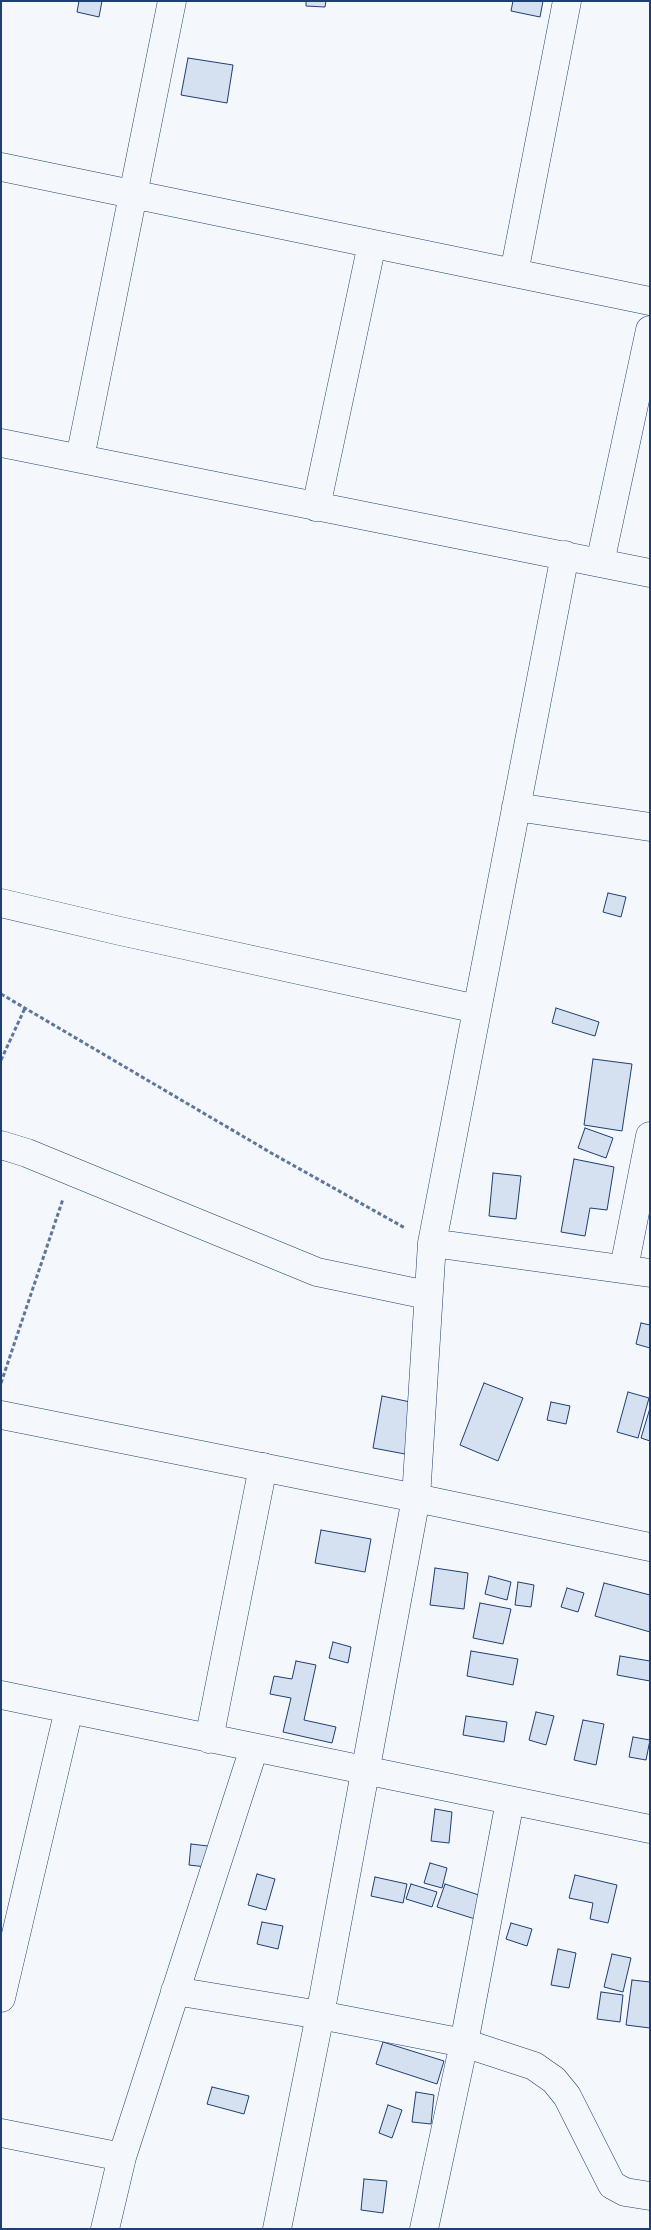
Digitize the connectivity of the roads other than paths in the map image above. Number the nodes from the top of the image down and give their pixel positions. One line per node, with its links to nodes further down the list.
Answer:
1 (172, 1): 4 (street)
2 (567, 1): 6 (street)
3 (1, 168): 4 (street)
4 (134, 195): 5 (street); 10 (street)
5 (372, 244): 6 (street); 11 (street)
6 (514, 274): 7 (street)
7 (650, 301)
8 (650, 330): 13 (street)
9 (1, 442): 10 (street)
10 (80, 458): 11 (street)
11 (316, 507): 12 (street)
12 (564, 556): 13 (street); 15 (street)
13 (600, 563): 14 (street)
14 (650, 573)
15 (516, 807): 16 (street); 18 (street)
16 (650, 827)
17 (1, 903): 18 (street)
18 (477, 1009): 21 (street)
19 (650, 1136): 22 (street)
20 (1, 1145): 24 (street)
21 (432, 1243): 22 (street); 24 (street)
22 (624, 1268): 23 (street)
23 (650, 1273)
24 (427, 1295): 27 (street)
25 (1, 1415): 26 (street)
26 (263, 1467): 27 (street); 31 (street)
27 (416, 1498): 28 (street); 33 (street)
28 (650, 1547)
29 (1, 1695): 30 (street)
30 (69, 1709): 31 (street); 37 (street)
31 (209, 1739): 32 (street)
32 (254, 1748): 33 (street); 36 (street)
33 (366, 1771): 34 (street); 38 (street)
34 (510, 1801): 35 (street); 39 (street)
35 (650, 1829)
36 (175, 1991): 38 (street); 41 (street)
37 (1, 1998)
38 (320, 2015): 39 (street); 44 (street)
39 (464, 2043): 42 (street); 45 (street)
40 (1, 2133): 41 (street)
41 (122, 2157): 43 (street)
42 (650, 2196)
43 (105, 2229)
44 (277, 2229)
45 (424, 2229)

